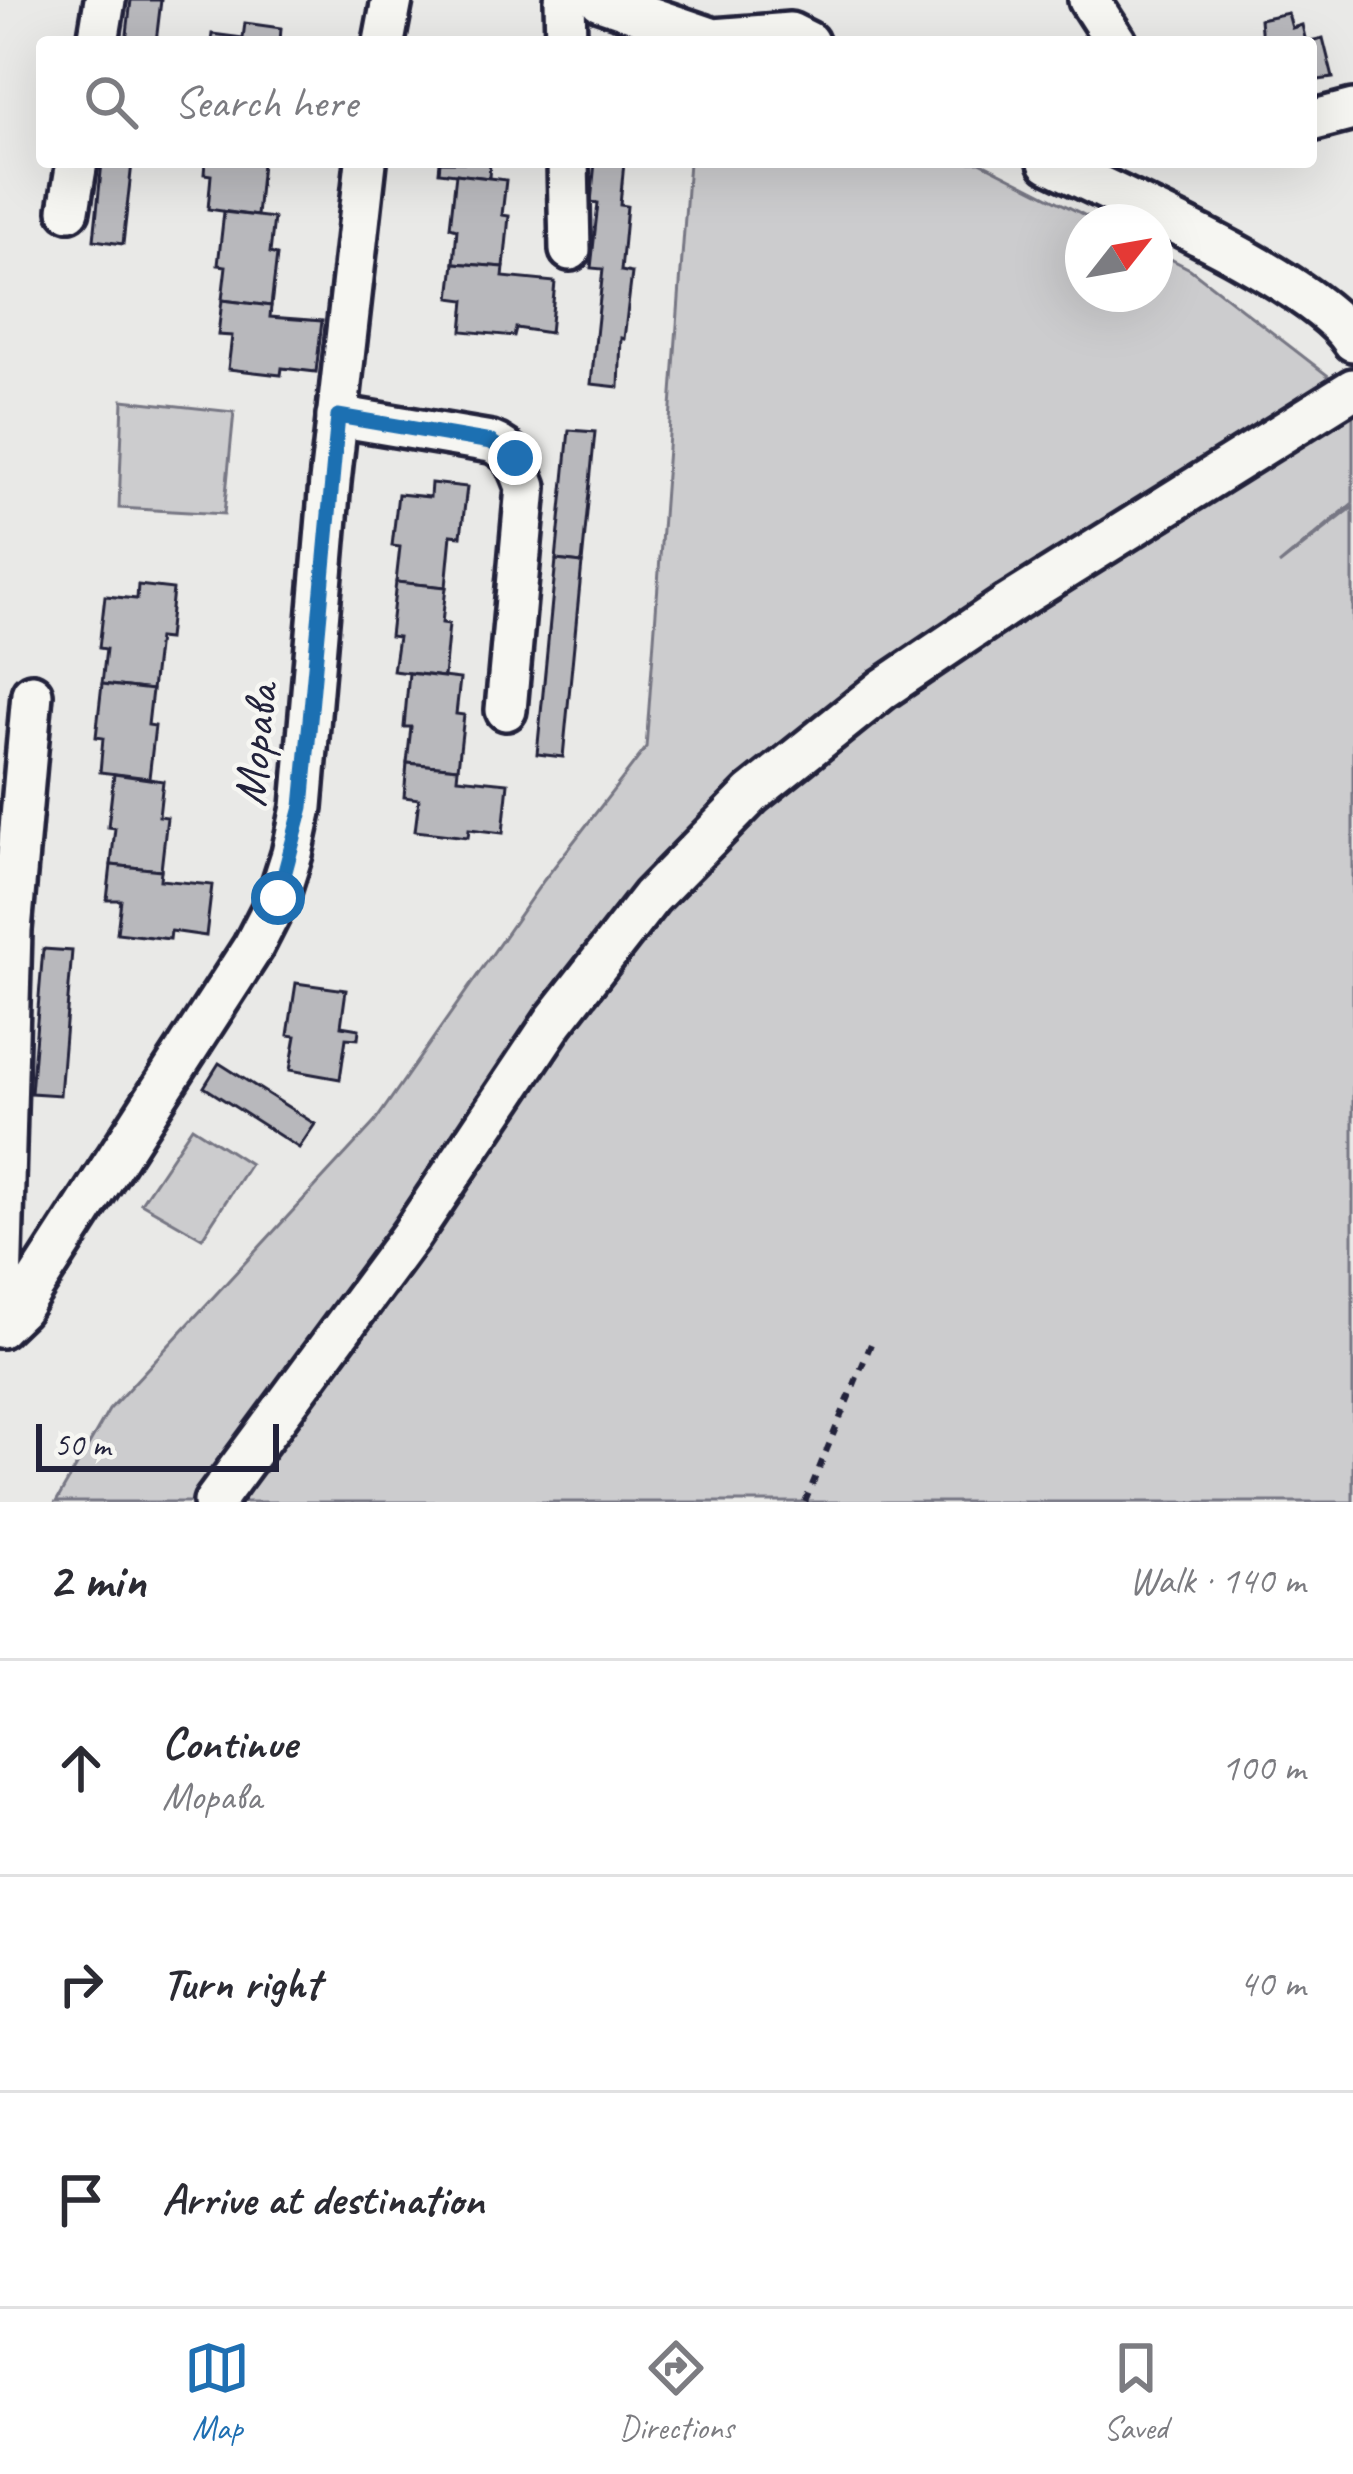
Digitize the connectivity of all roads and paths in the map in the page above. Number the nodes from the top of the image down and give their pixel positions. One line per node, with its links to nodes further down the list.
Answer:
1 (105, 0): 6 (street)
2 (392, 0): 7 (street)
3 (565, 0): 8 (street)
4 (600, 0): 9 (street)
5 (1088, 0): 12 (street)
6 (99, 36)
7 (385, 36)
8 (566, 36)
9 (705, 36)
10 (752, 36): 11 (street)
11 (796, 36)
12 (1112, 36)
13 (1353, 110): 14 (street)
14 (1317, 119)
15 (76, 168): 19 (street)
16 (365, 168): 23 (street, Морава)
17 (568, 168): 20 (street)
18 (1060, 168): 21 (street)
19 (69, 210)
20 (570, 250)
21 (1353, 341)
22 (1353, 389): 28 (street)
23 (338, 416): 25 (street); 26 (street, Морава)
24 (32, 694): 26 (street)
25 (506, 710)
26 (0, 1327)
27 (871, 1344): 29 (path)
28 (214, 1502)
29 (806, 1502)

